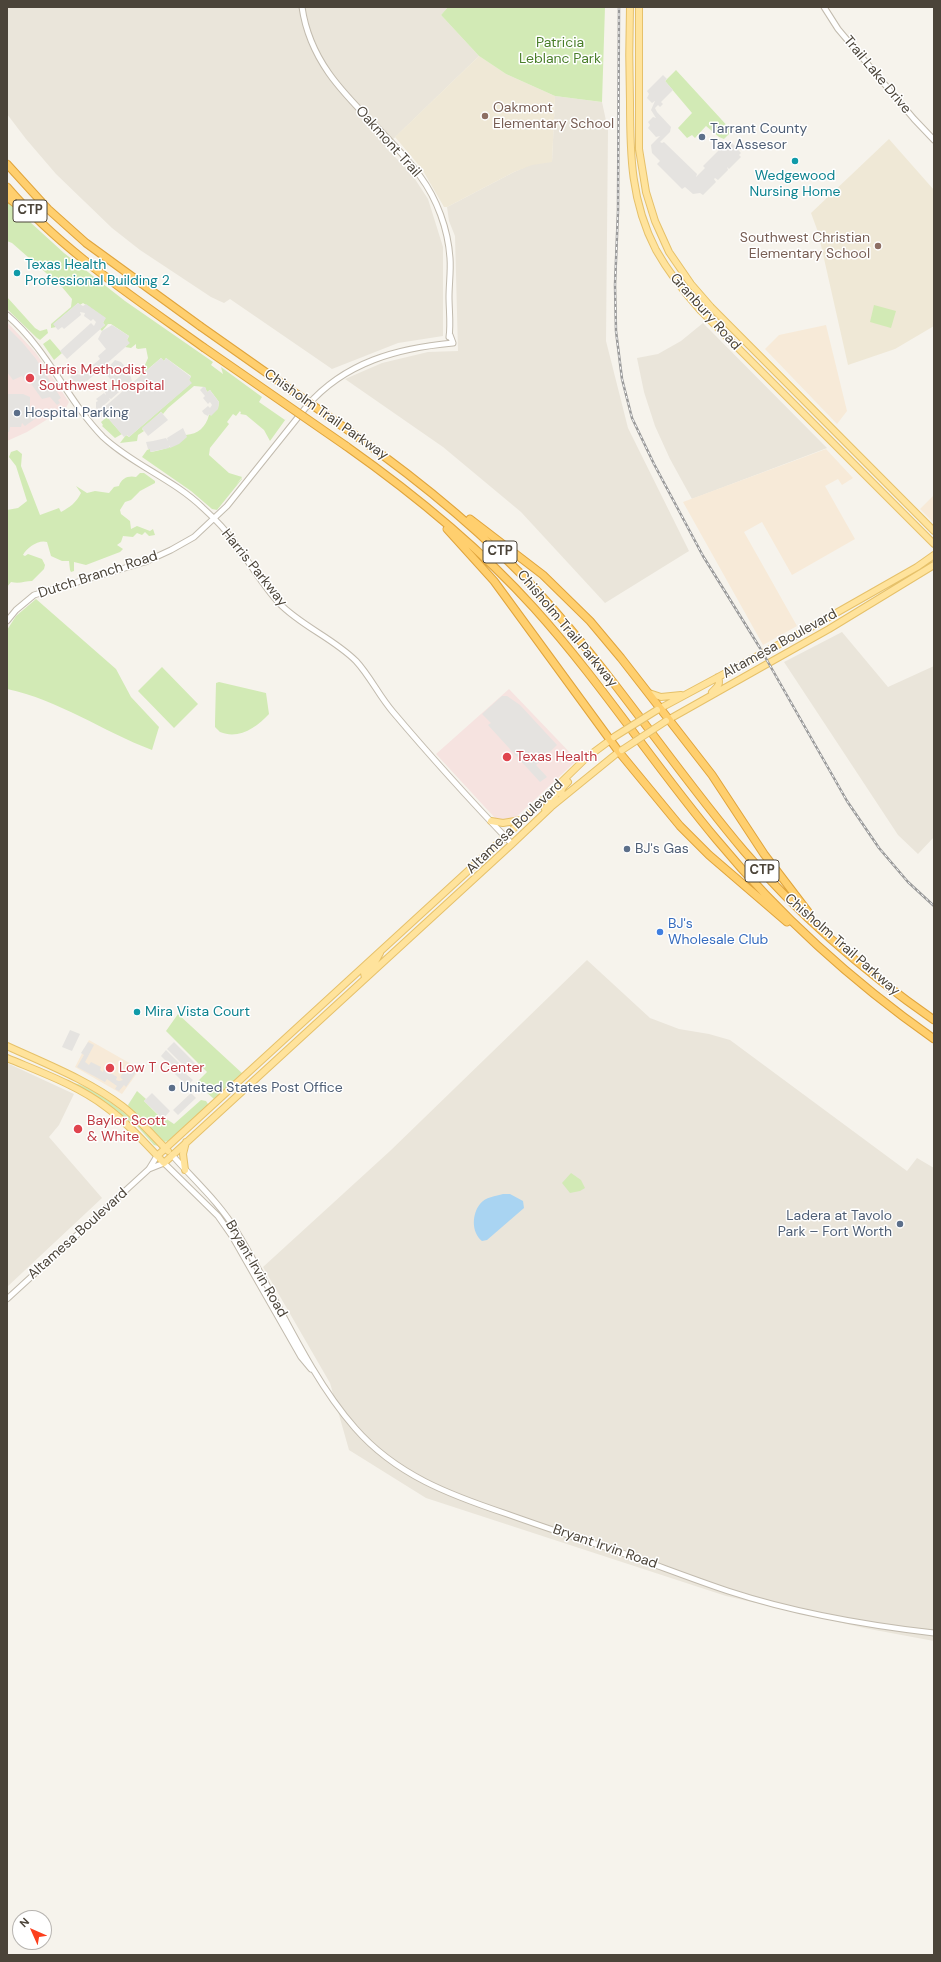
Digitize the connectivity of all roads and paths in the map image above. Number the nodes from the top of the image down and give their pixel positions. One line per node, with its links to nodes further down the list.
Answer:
1 (302, 7): 19 (street, Oakmont Trail)
2 (630, 7): 6 (main road, Granbury Road)
3 (639, 7): 7 (main road, Granbury Road)
4 (824, 7): 5 (street, Trail Lake Drive)
5 (934, 140)
6 (630, 150): 7 (main road); 15 (main road, Granbury Road)
7 (639, 150): 13 (main road, Granbury Road)
8 (7, 158): 10 (highway)
9 (7, 164): 10 (highway, Chisholm Trail Parkway / CTP)
10 (25, 184): 23 (highway, Chisholm Trail Parkway / CTP, bridge)
11 (7, 187): 14 (highway, Chisholm Trail Parkway / CTP)
12 (7, 196): 14 (highway)
13 (659, 232): 15 (main road); 16 (main road, Granbury Road)
14 (54, 235): 22 (highway, Chisholm Trail Parkway / CTP, bridge)
15 (650, 236): 17 (main road, Granbury Road)
16 (709, 304): 17 (main road); 20 (main road, Granbury Road)
17 (701, 311): 21 (main road, Granbury Road)
18 (7, 315): 26 (street, Harris Parkway)
19 (450, 343): 26 (street, Dutch Branch Road)
20 (779, 375): 21 (main road); 24 (main road, Granbury Road)
21 (772, 382): 25 (main road, Granbury Road)
22 (397, 482): 40 (highway); 51 (highway, Chisholm Trail Parkway / CTP)
23 (434, 493): 35 (highway); 50 (highway, Chisholm Trail Parkway / CTP)
24 (896, 493): 25 (main road); 27 (main road, Granbury Road)
25 (889, 499): 28 (main road, Granbury Road)
26 (214, 519): 31 (street, Dutch Branch Road); 47 (street, Harris Parkway)
27 (934, 531)
28 (934, 544)
29 (934, 555): 32 (main road, Altamesa Boulevard)
30 (934, 565): 33 (main road, Altamesa Boulevard)
31 (7, 621)
32 (815, 625): 33 (main road); 34 (main road, Altamesa Boulevard)
33 (820, 634): 37 (main road, Altamesa Boulevard)
34 (718, 677): 36 (main road, Altamesa Boulevard); 37 (main road)
35 (648, 692): 36 (main road); 38 (highway)
36 (686, 694): 38 (main road, Altamesa Boulevard)
37 (705, 699): 39 (main road, Altamesa Boulevard)
38 (659, 709): 39 (highway); 40 (main road, Altamesa Boulevard, bridge)
39 (667, 720): 41 (main road, Altamesa Boulevard, bridge); 50 (highway)
40 (612, 738): 41 (highway); 42 (main road, Altamesa Boulevard)
41 (620, 751): 44 (main road, Altamesa Boulevard); 51 (highway)
42 (586, 758): 43 (main road, Altamesa Boulevard); 44 (main road)
43 (556, 788): 45 (main road); 46 (main road, Altamesa Boulevard)
44 (563, 797): 45 (main road, Altamesa Boulevard)
45 (542, 815): 49 (main road, Altamesa Boulevard)
46 (522, 820): 47 (main road); 48 (main road, Altamesa Boulevard)
47 (491, 821): 48 (street, Harris Parkway)
48 (505, 837): 49 (street, Harris Parkway); 52 (main road, Altamesa Boulevard)
49 (512, 844): 53 (main road, Altamesa Boulevard)
50 (828, 936): 54 (highway, Chisholm Trail Parkway / CTP)
51 (817, 946): 55 (highway, Chisholm Trail Parkway / CTP)
52 (380, 951): 53 (main road); 59 (main road, Altamesa Boulevard)
53 (365, 978): 58 (main road, Altamesa Boulevard)
54 (934, 1020)
55 (934, 1039)
56 (7, 1046): 59 (main road, Bryant Irvin Road)
57 (7, 1058): 60 (main road, Bryant Irvin Road)
58 (186, 1142): 61 (main road, Altamesa Boulevard); 64 (main road)
59 (165, 1149): 60 (main road, Altamesa Boulevard); 61 (main road, Bryant Irvin Road)
60 (157, 1156): 62 (main road, Bryant Irvin Road); 63 (street, Altamesa Boulevard)
61 (172, 1156): 62 (main road, Altamesa Boulevard); 64 (street, Bryant Irvin Road)
62 (164, 1163): 63 (street, Altamesa Boulevard); 66 (street, Bryant Irvin Road)
63 (149, 1169): 65 (street, Altamesa Boulevard)
64 (185, 1170): 66 (street, Bryant Irvin Road)
65 (7, 1299)
66 (287, 1327): 67 (street, Bryant Irvin Road)
67 (934, 1633)

